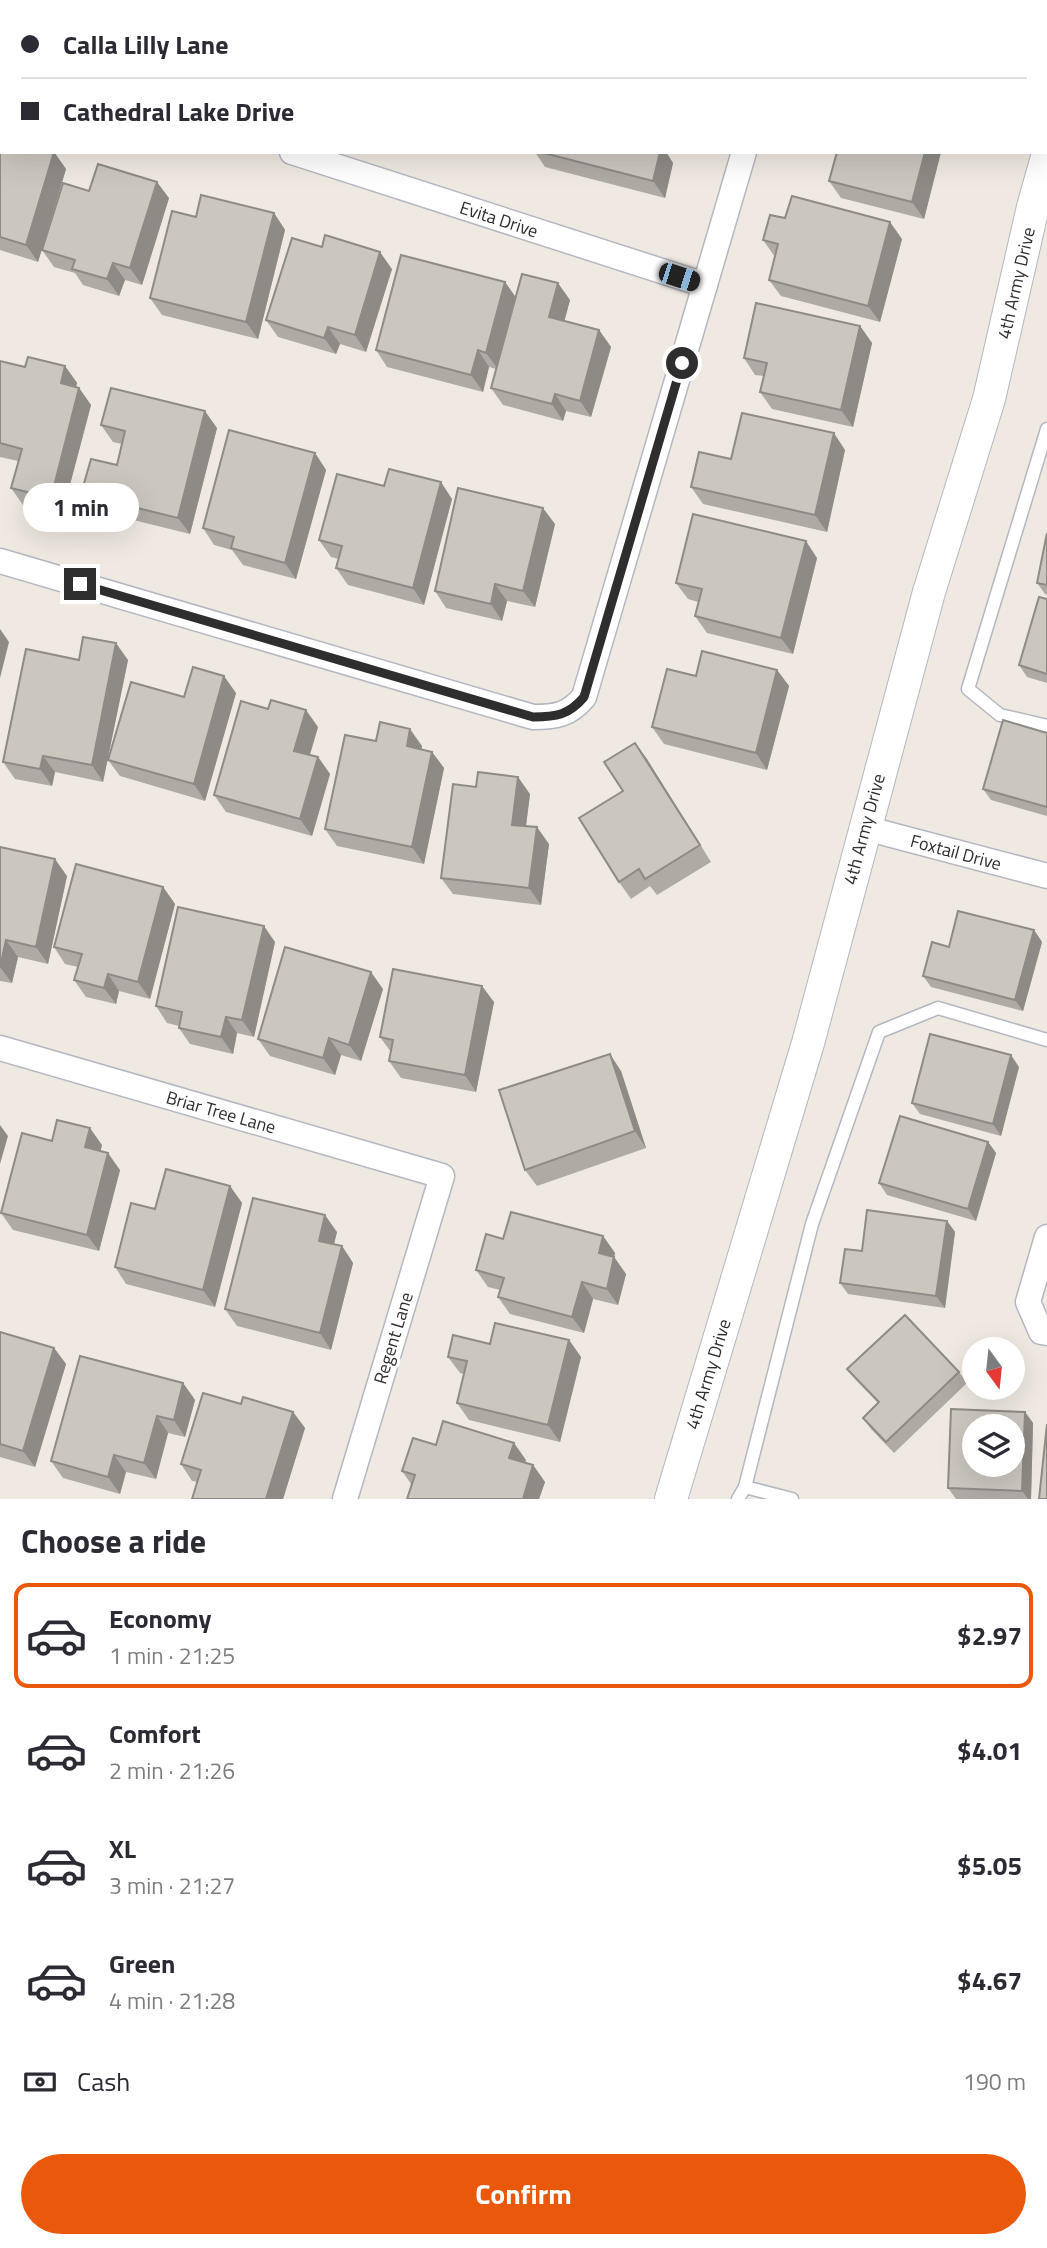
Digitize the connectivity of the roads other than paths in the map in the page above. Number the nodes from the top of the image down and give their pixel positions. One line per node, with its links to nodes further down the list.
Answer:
1 (298, 154): 4 (street, Evita Drive)
2 (743, 154): 4 (street)
3 (1047, 157): 8 (street, 4th Army Drive)
4 (705, 285): 6 (street)
5 (1047, 429): 7 (lane)
6 (0, 561)
7 (1047, 726)
8 (865, 828): 9 (street, Foxtail Drive); 17 (street, 4th Army Drive)
9 (1047, 876)
10 (1047, 1040): 15 (lane)
11 (0, 1048): 12 (street, Briar Tree Lane)
12 (442, 1176): 16 (street, Regent Lane)
13 (1047, 1237): 14 (street)
14 (1044, 1333)
15 (742, 1493): 18 (lane)
16 (345, 1499)
17 (671, 1499)
18 (792, 1499)

